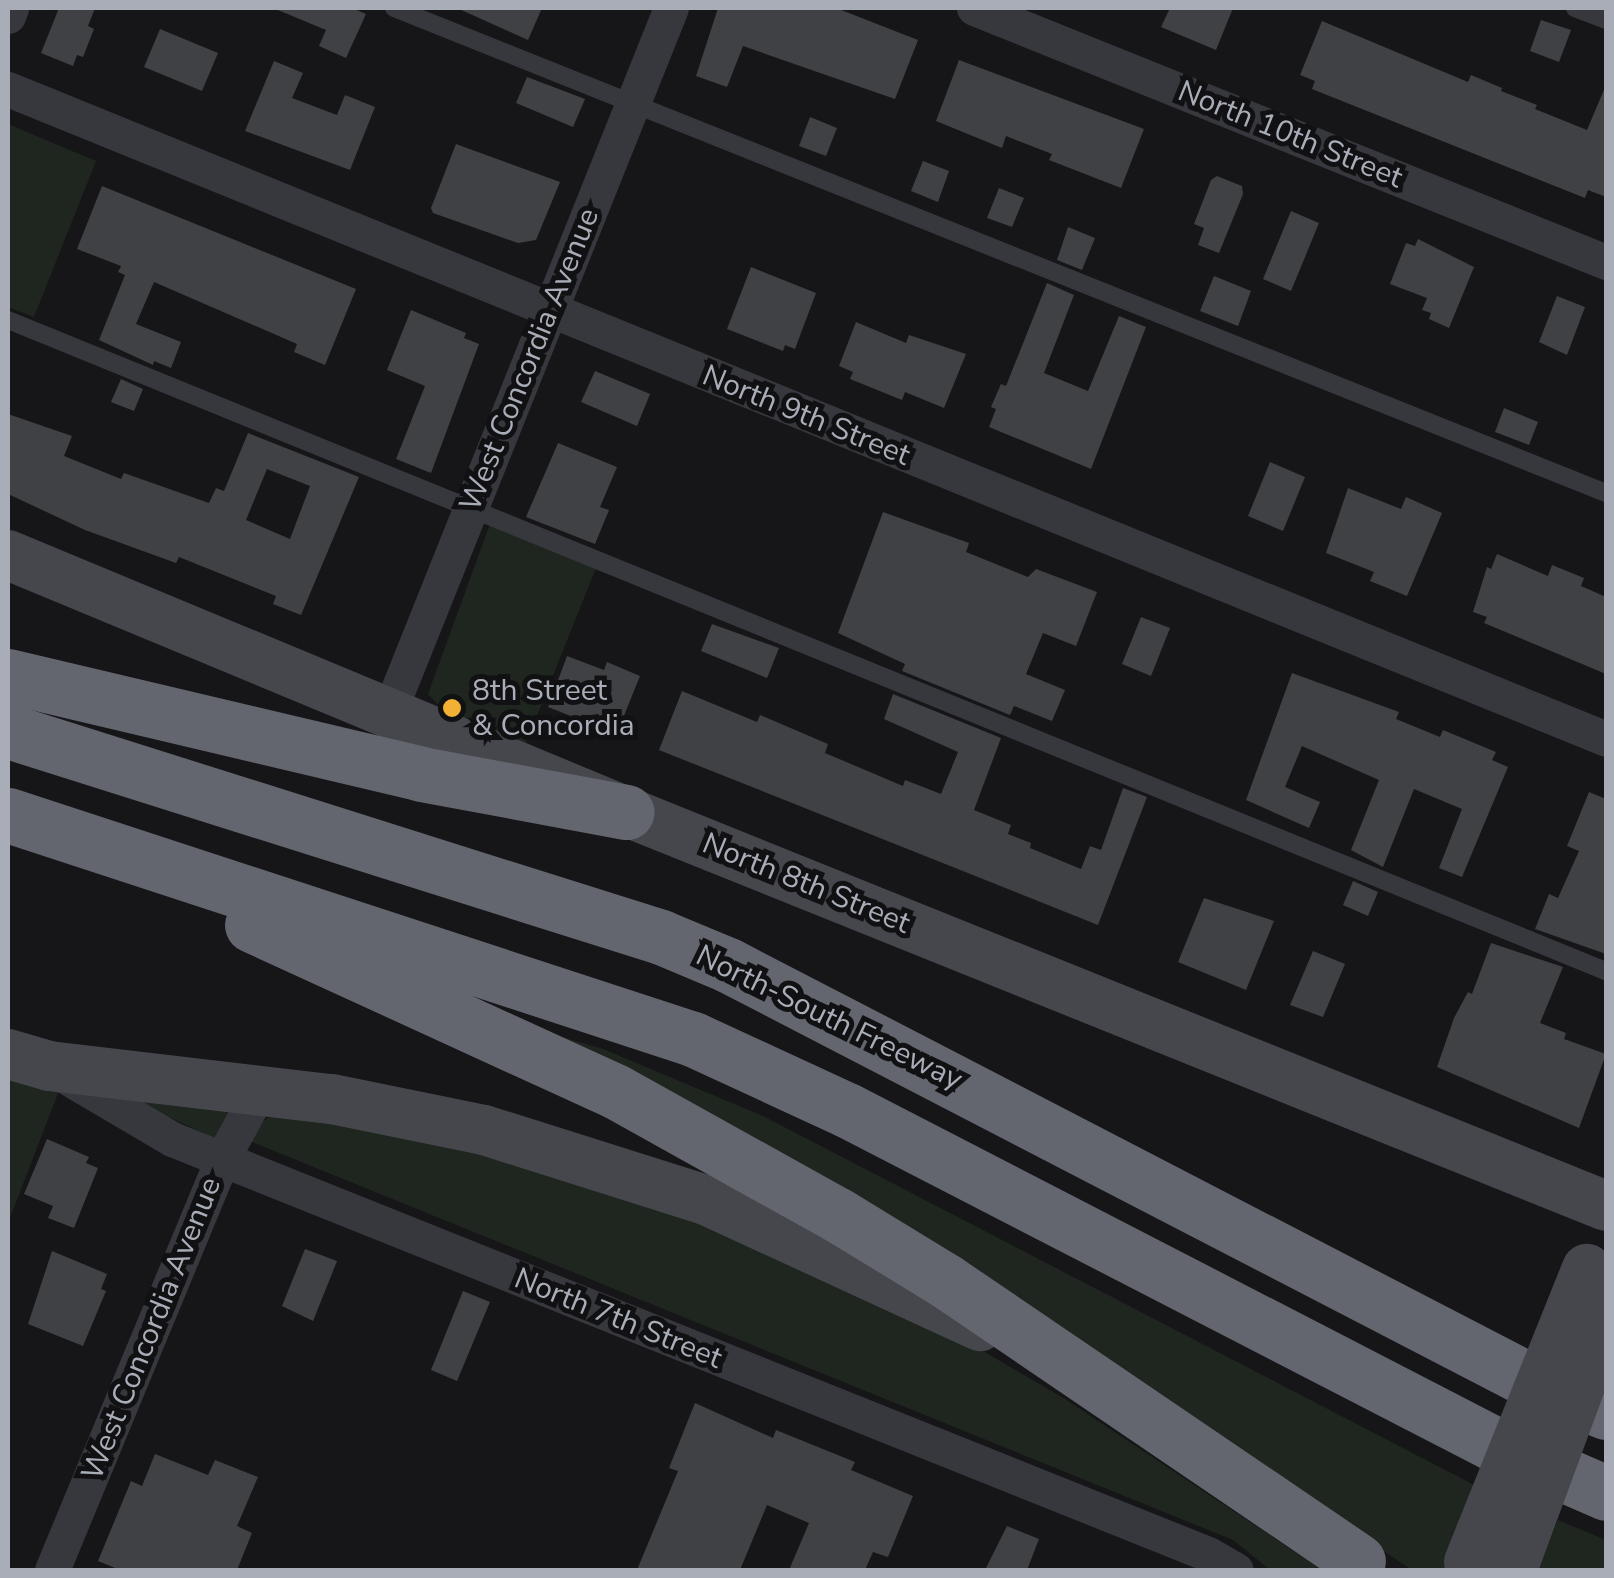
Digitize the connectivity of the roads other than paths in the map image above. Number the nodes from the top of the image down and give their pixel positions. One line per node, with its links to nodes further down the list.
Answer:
1 (11, 8): 6 (street)
2 (394, 8): 9 (lane)
3 (671, 8): 9 (street, West Concordia Avenue)
4 (974, 8): 10 (street, North 10th Street)
5 (1575, 8): 7 (lane)
6 (8, 16)
7 (1606, 20)
8 (8, 89): 11 (street, North 9th Street)
9 (632, 103): 11 (street, West Concordia Avenue); 13 (lane)
10 (1606, 262)
11 (549, 312): 14 (street, West Concordia Avenue); 19 (street, North 9th Street)
12 (8, 320): 14 (lane)
13 (1606, 493)
14 (470, 509): 17 (street, West Concordia Avenue); 22 (lane)
15 (8, 555): 17 (street, North 8th Street)
16 (8, 676): 20 (highway)
17 (389, 712): 20 (street, North 8th Street)
18 (8, 731): 30 (highway, North-South Freeway)
19 (1604, 731)
20 (628, 812): 26 (street, North 8th Street)
21 (8, 815): 29 (highway); 31 (highway)
22 (1606, 971)
23 (28, 1060): 24 (street); 25 (street, North 7th Street)
24 (259, 1091): 25 (street, West Concordia Avenue); 29 (street)
25 (222, 1159): 34 (street, West Concordia Avenue); 35 (street, North 7th Street)
26 (1606, 1206)
27 (1606, 1216): 33 (street, bridge)
28 (1606, 1316): 33 (street, bridge)
29 (1066, 1366): 32 (highway)
30 (1606, 1412)
31 (1606, 1493)
32 (1364, 1567)
33 (1482, 1568)
34 (52, 1570)
35 (1236, 1570)

